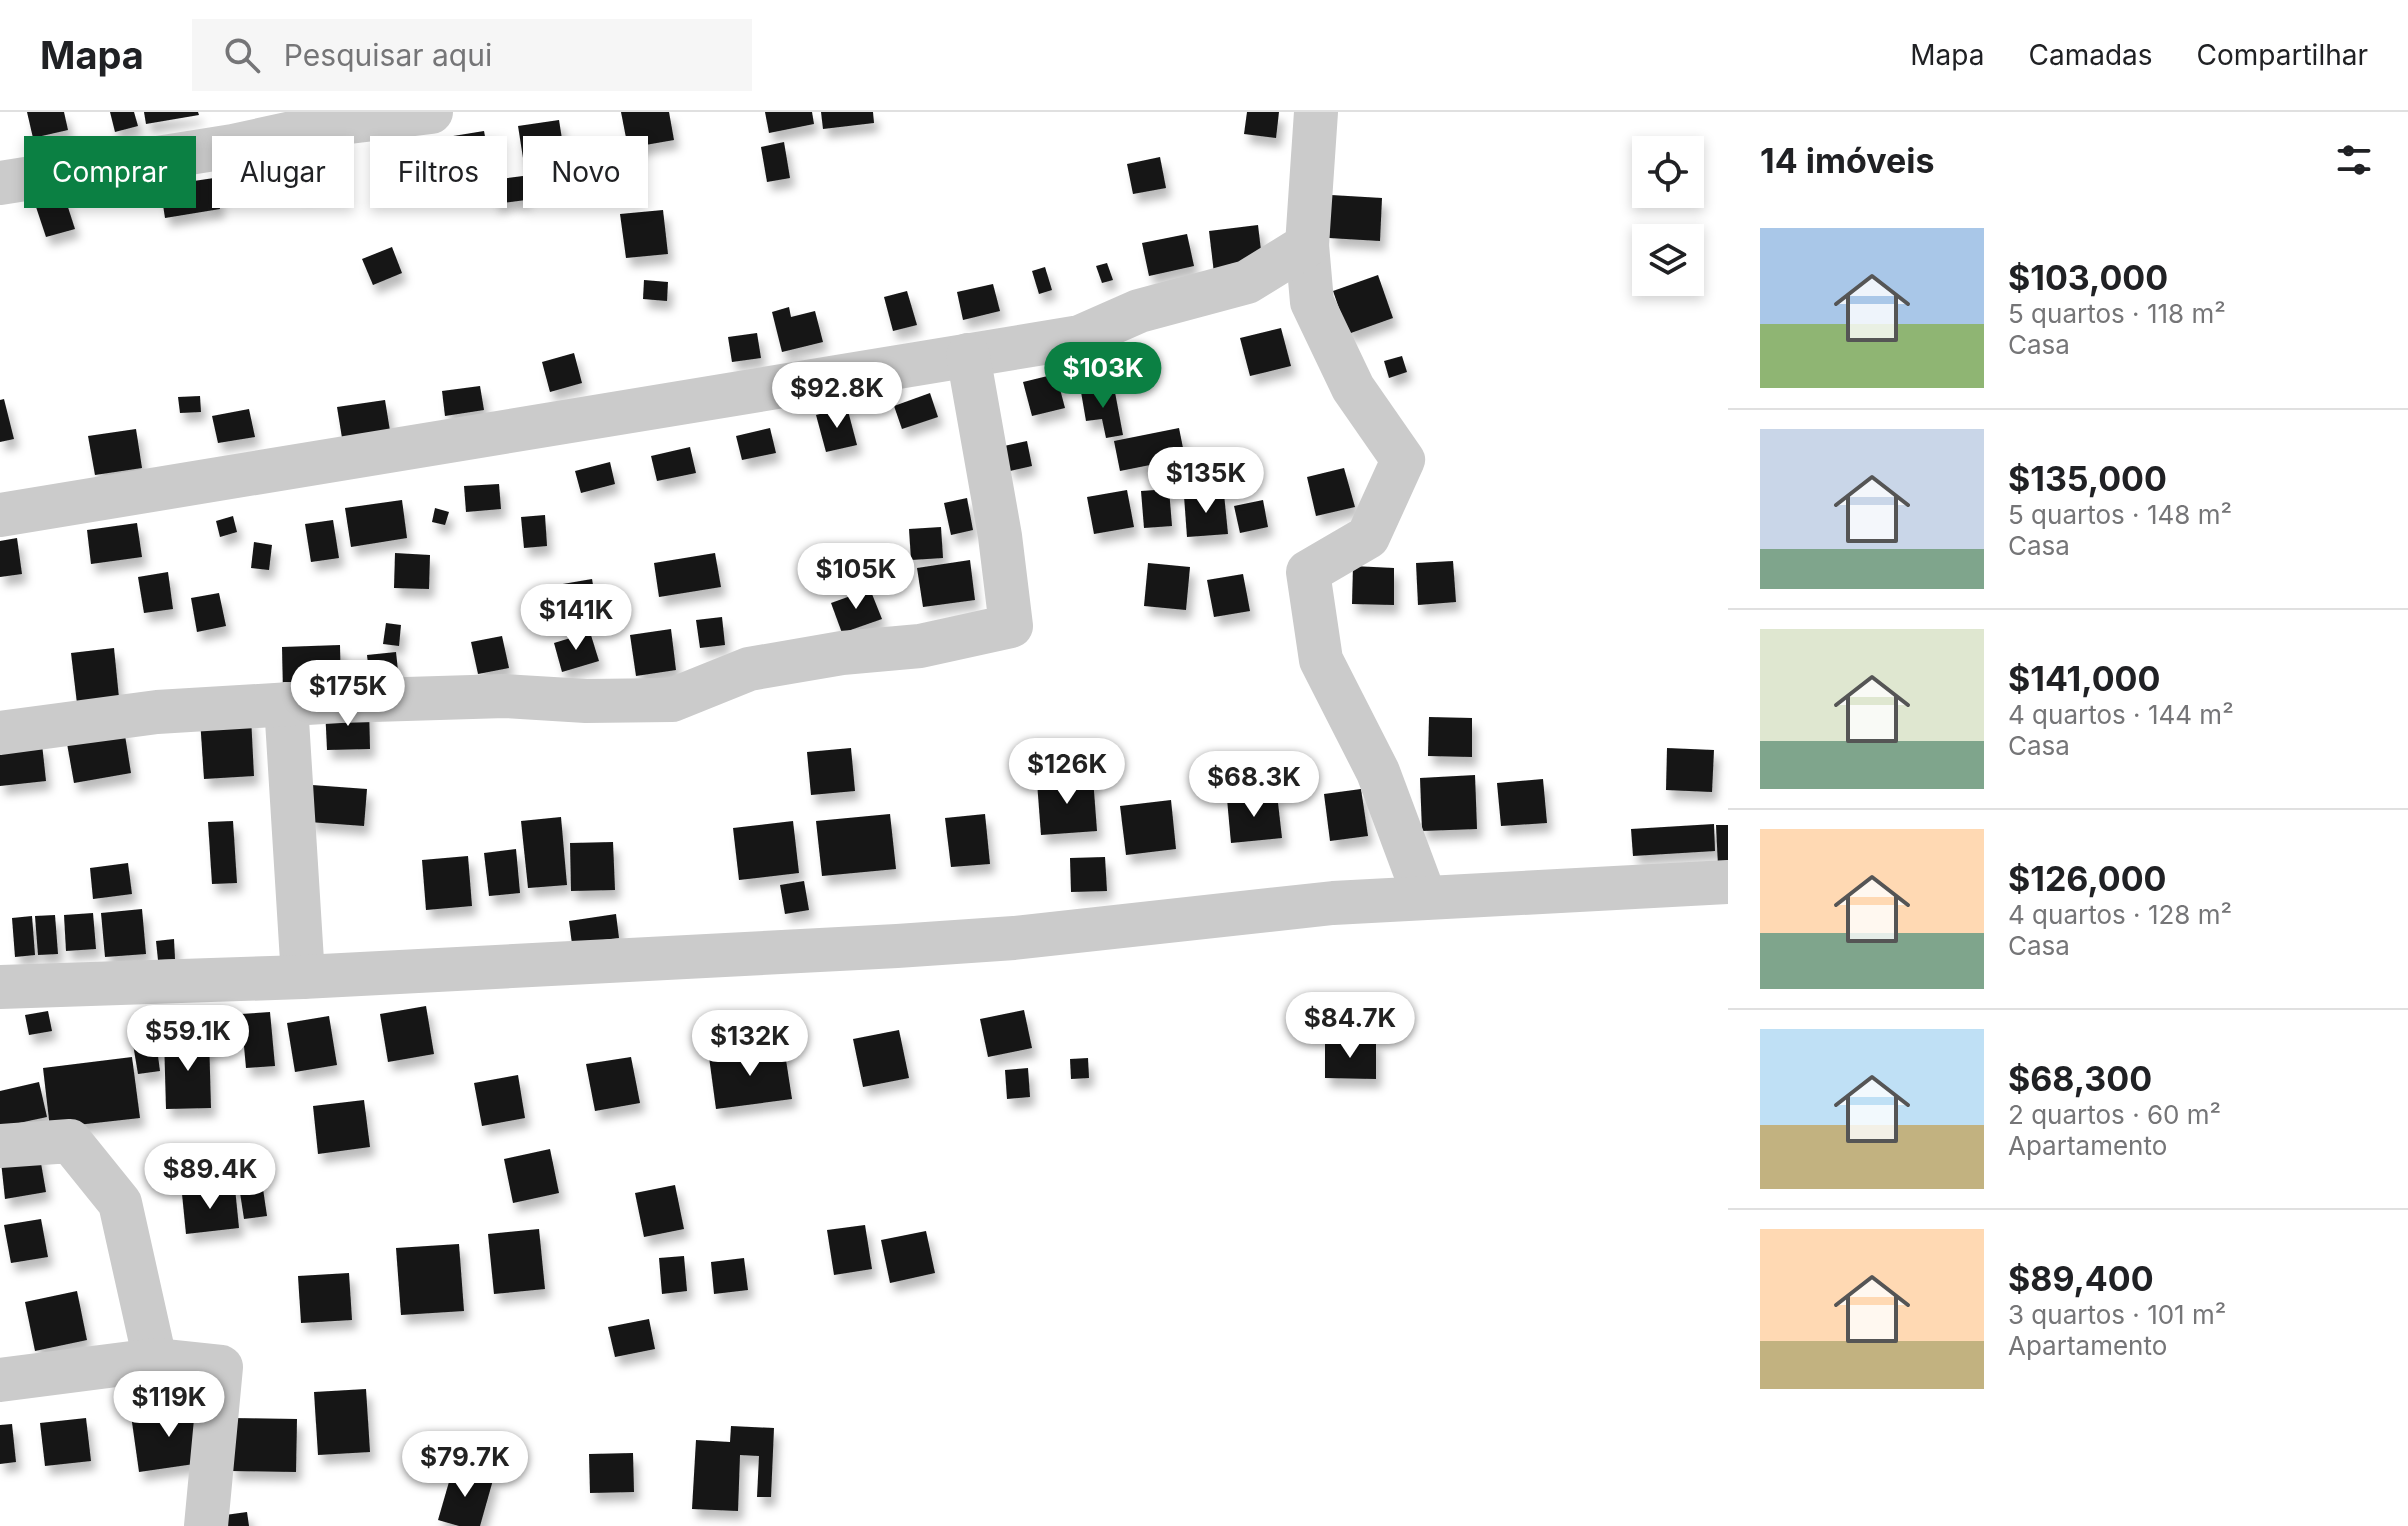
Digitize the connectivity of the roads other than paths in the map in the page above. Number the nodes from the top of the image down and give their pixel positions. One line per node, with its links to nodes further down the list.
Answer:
1 (431, 112): 3 (street)
2 (1316, 112): 4 (street)
3 (0, 183)
4 (1307, 245): 5 (street); 10 (street)
5 (968, 355): 6 (street); 7 (street)
6 (0, 515)
7 (286, 704): 8 (street); 11 (street)
8 (0, 733)
9 (1728, 882): 10 (street)
10 (1425, 898): 11 (street)
11 (303, 977): 12 (street)
12 (0, 987)
13 (0, 1146): 14 (street)
14 (155, 1360): 15 (street); 16 (street)
15 (0, 1380)
16 (206, 1526)

